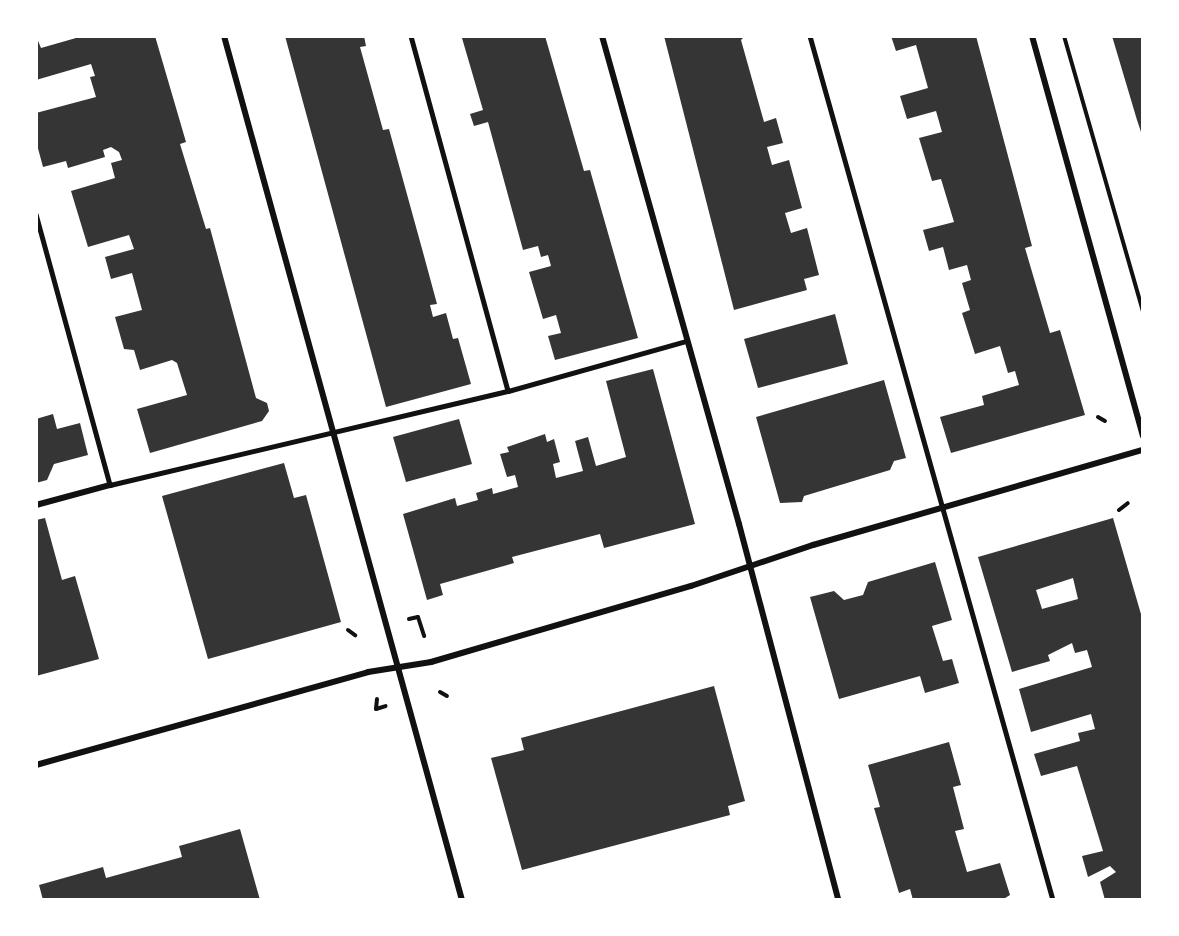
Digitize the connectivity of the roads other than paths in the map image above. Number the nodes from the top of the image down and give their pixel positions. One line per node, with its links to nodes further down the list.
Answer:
1 (224, 36): 9 (street)
2 (411, 36): 8 (lane)
3 (602, 36): 7 (street)
4 (810, 36): 14 (lane)
5 (1032, 36): 10 (street)
6 (36, 214): 12 (lane)
7 (686, 341): 8 (lane); 15 (street)
8 (508, 391): 9 (lane)
9 (333, 432): 12 (lane); 16 (street)
10 (1143, 436)
11 (1143, 450): 14 (street)
12 (110, 485): 13 (street)
13 (36, 505)
14 (942, 508): 15 (street); 20 (lane)
15 (750, 567): 16 (street); 19 (street)
16 (398, 668): 17 (street); 18 (street)
17 (36, 765)
18 (462, 900)
19 (838, 900)
20 (1053, 900)

